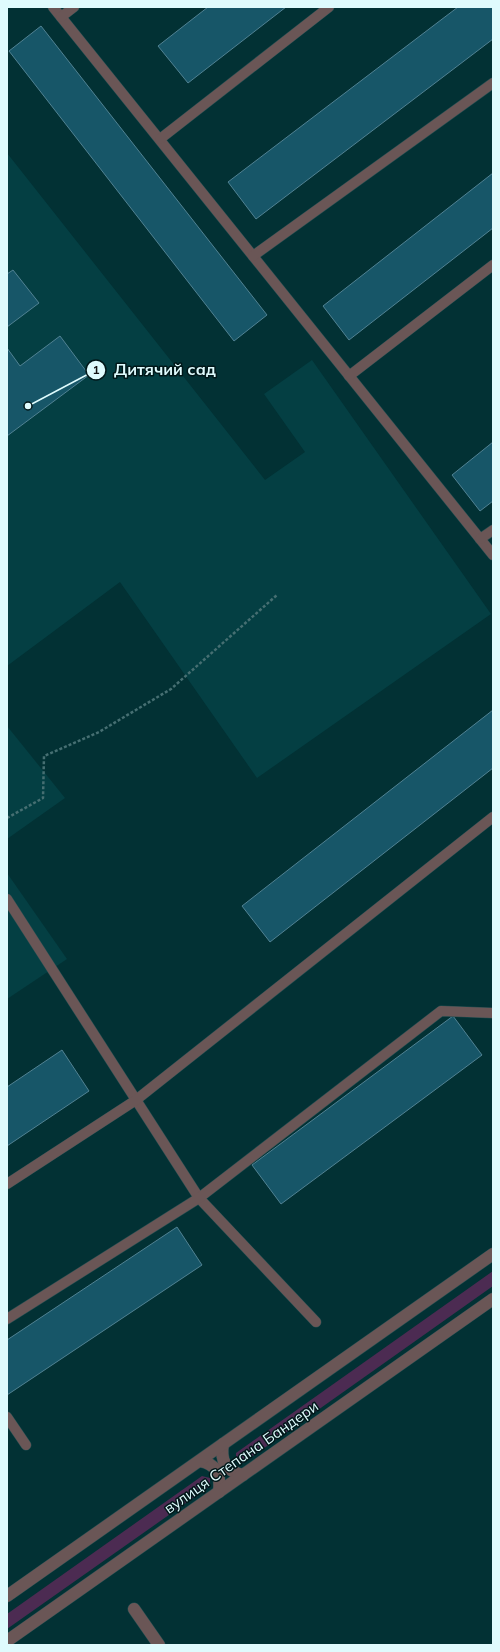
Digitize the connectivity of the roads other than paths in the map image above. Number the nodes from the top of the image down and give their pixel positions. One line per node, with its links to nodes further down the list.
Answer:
1 (53, 7): 4 (lane)
2 (74, 7): 4 (lane)
3 (328, 7): 6 (lane)
4 (61, 17): 6 (lane)
5 (493, 82): 7 (lane)
6 (160, 139): 7 (lane)
7 (253, 256): 9 (lane)
8 (493, 265): 9 (lane)
9 (349, 376): 11 (lane)
10 (493, 530): 11 (lane)
11 (480, 539): 12 (lane)
12 (493, 555)
13 (493, 817): 16 (lane)
14 (7, 899): 16 (lane)
15 (493, 1013): 18 (lane)
16 (136, 1100): 17 (lane); 18 (lane)
17 (7, 1184)
18 (199, 1198): 21 (lane); 22 (lane)
19 (493, 1254): 24 (street, вулиця Степана Бандери)
20 (493, 1299): 27 (street, вулиця Степана Бандери)
21 (7, 1318)
22 (316, 1322)
23 (7, 1417): 25 (lane)
24 (223, 1444): 26 (street, вулиця Степана Бандери); 27 (street)
25 (26, 1445)
26 (200, 1461): 28 (street); 29 (street, вулиця Степана Бандери)
27 (243, 1474): 28 (street, вулиця Степана Бандери)
28 (219, 1492): 31 (street, вулиця Степана Бандери)
29 (7, 1596)
30 (134, 1609): 32 (street)
31 (7, 1641)
32 (159, 1645)

